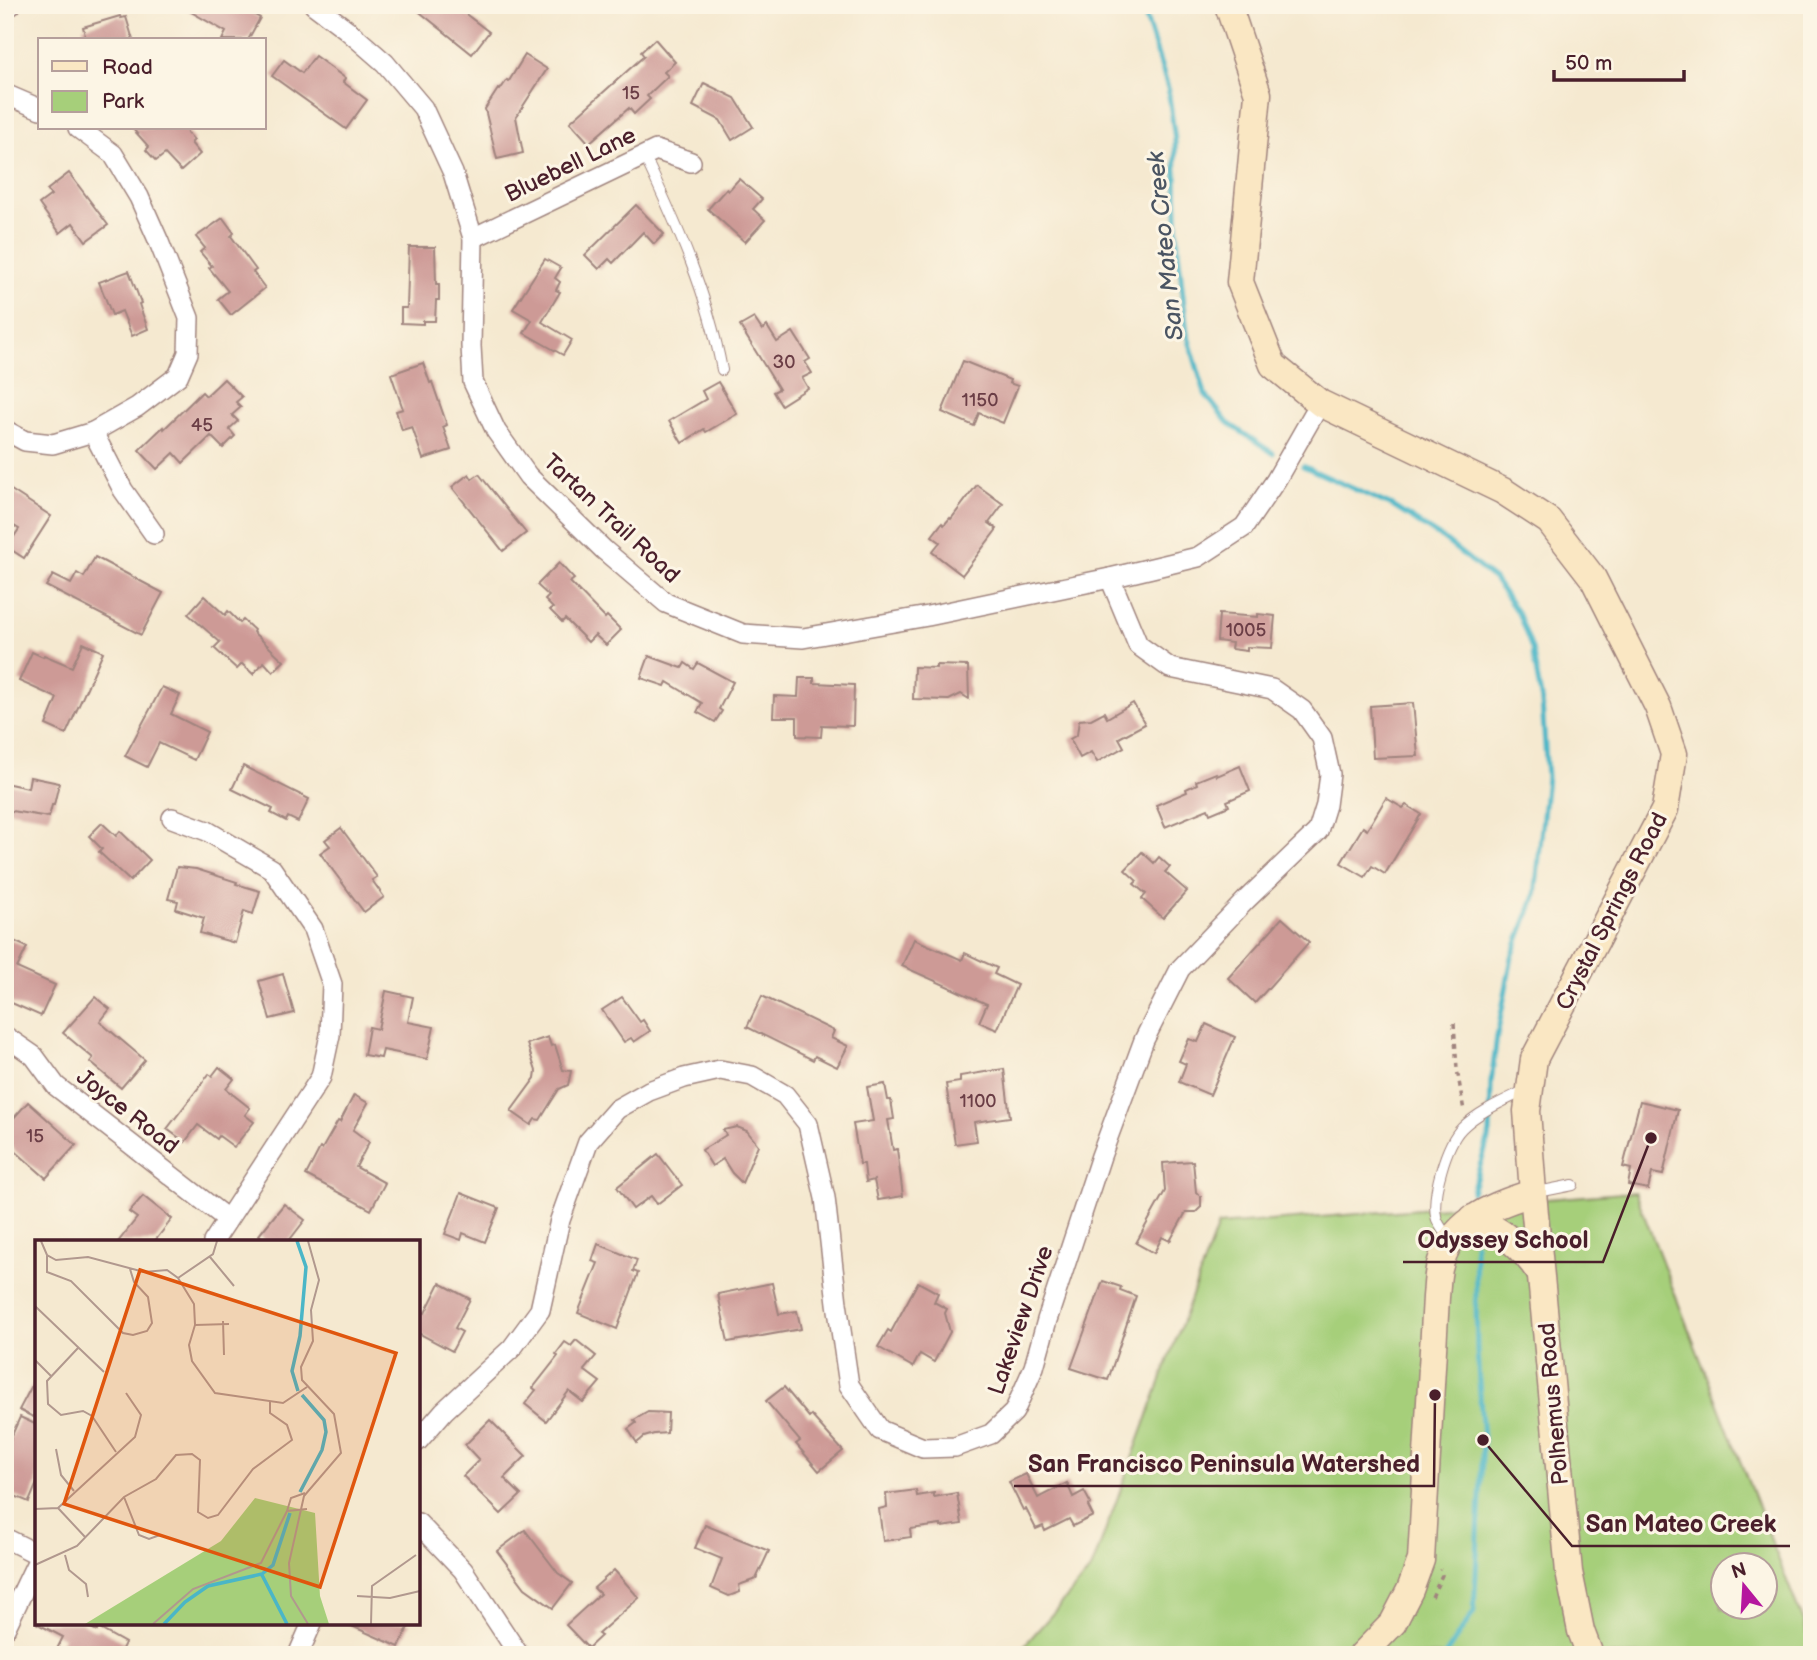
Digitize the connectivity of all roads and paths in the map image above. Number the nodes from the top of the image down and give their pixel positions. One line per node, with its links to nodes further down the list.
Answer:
1 (11, 5): 4 (street)
2 (314, 5): 10 (street, Tartan Trail Road)
3 (1228, 5): 12 (main road, Crystal Springs Road)
4 (5, 6)
5 (5, 94): 6 (street)
6 (38, 107)
7 (81, 130): 14 (street)
8 (644, 156): 9 (street, Bluebell Lane); 10 (street, Bluebell Lane); 11 (lane)
9 (691, 162)
10 (472, 238): 16 (street, Tartan Trail Road)
11 (722, 370)
12 (1320, 403): 16 (street, Tartan Trail Road); 20 (main road, Crystal Springs Road)
13 (5, 430): 14 (street)
14 (93, 432): 15 (street)
15 (154, 534)
16 (1110, 578): 29 (street, Lakeview Drive)
17 (172, 818): 25 (street)
18 (1454, 1023): 21 (path)
19 (5, 1036): 25 (street, Joyce Road)
20 (1520, 1093): 21 (lane); 23 (main road, Crystal Springs Road)
21 (1466, 1125): 27 (lane)
22 (1573, 1185): 23 (lane)
23 (1533, 1194): 24 (main road); 28 (main road, Polhemus Road)
24 (1473, 1218): 27 (main road); 28 (main road)
25 (227, 1219): 26 (street)
26 (214, 1240)
27 (1450, 1240): 38 (main road)
28 (1540, 1272): 39 (main road, Polhemus Road)
29 (420, 1439)
30 (420, 1525): 37 (street)
31 (5, 1538): 32 (street)
32 (35, 1553)
33 (35, 1566): 35 (street)
34 (311, 1625): 36 (street)
35 (5, 1629)
36 (298, 1655)
37 (519, 1655)
38 (1362, 1655)
39 (1590, 1655)

